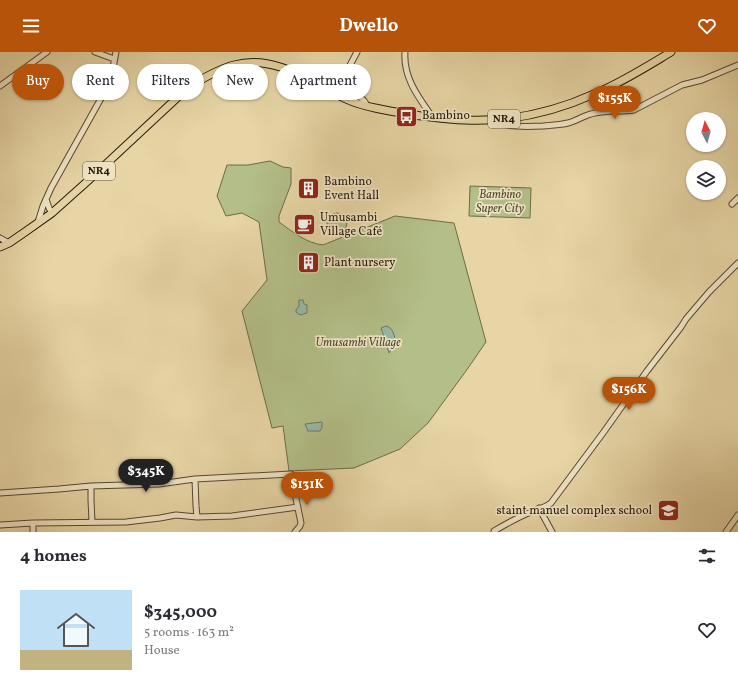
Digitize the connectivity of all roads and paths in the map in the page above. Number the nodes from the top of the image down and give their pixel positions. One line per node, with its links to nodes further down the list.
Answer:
1 (47, 52): 9 (street)
2 (95, 52): 7 (street)
3 (116, 52): 7 (street)
4 (357, 52): 10 (street)
5 (405, 52): 11 (street)
6 (669, 53): 12 (highway, NR4)
7 (114, 59): 14 (street)
8 (738, 65): 12 (street)
9 (0, 86)
10 (367, 106): 11 (highway, NR4); 16 (highway, NR4)
11 (433, 118): 12 (highway, NR4)
12 (486, 120)
13 (738, 198): 15 (street)
14 (46, 199): 16 (street); 17 (street)
15 (732, 204)
16 (52, 213): 17 (highway, NR4)
17 (38, 222): 19 (highway, NR4)
18 (0, 238): 19 (street)
19 (8, 243): 20 (highway, NR4)
20 (0, 247)
21 (738, 263): 26 (street)
22 (195, 479): 23 (street); 25 (street); 28 (street)
23 (91, 486): 24 (street); 29 (street)
24 (0, 493)
25 (298, 507): 28 (street); 33 (street)
26 (539, 508): 34 (street); 35 (street)
27 (738, 515): 36 (street)
28 (197, 517): 29 (street)
29 (92, 522): 30 (street)
30 (33, 523): 31 (street); 32 (street)
31 (0, 525)
32 (33, 532)
33 (295, 532)
34 (494, 532)
35 (552, 532)
36 (726, 532)

